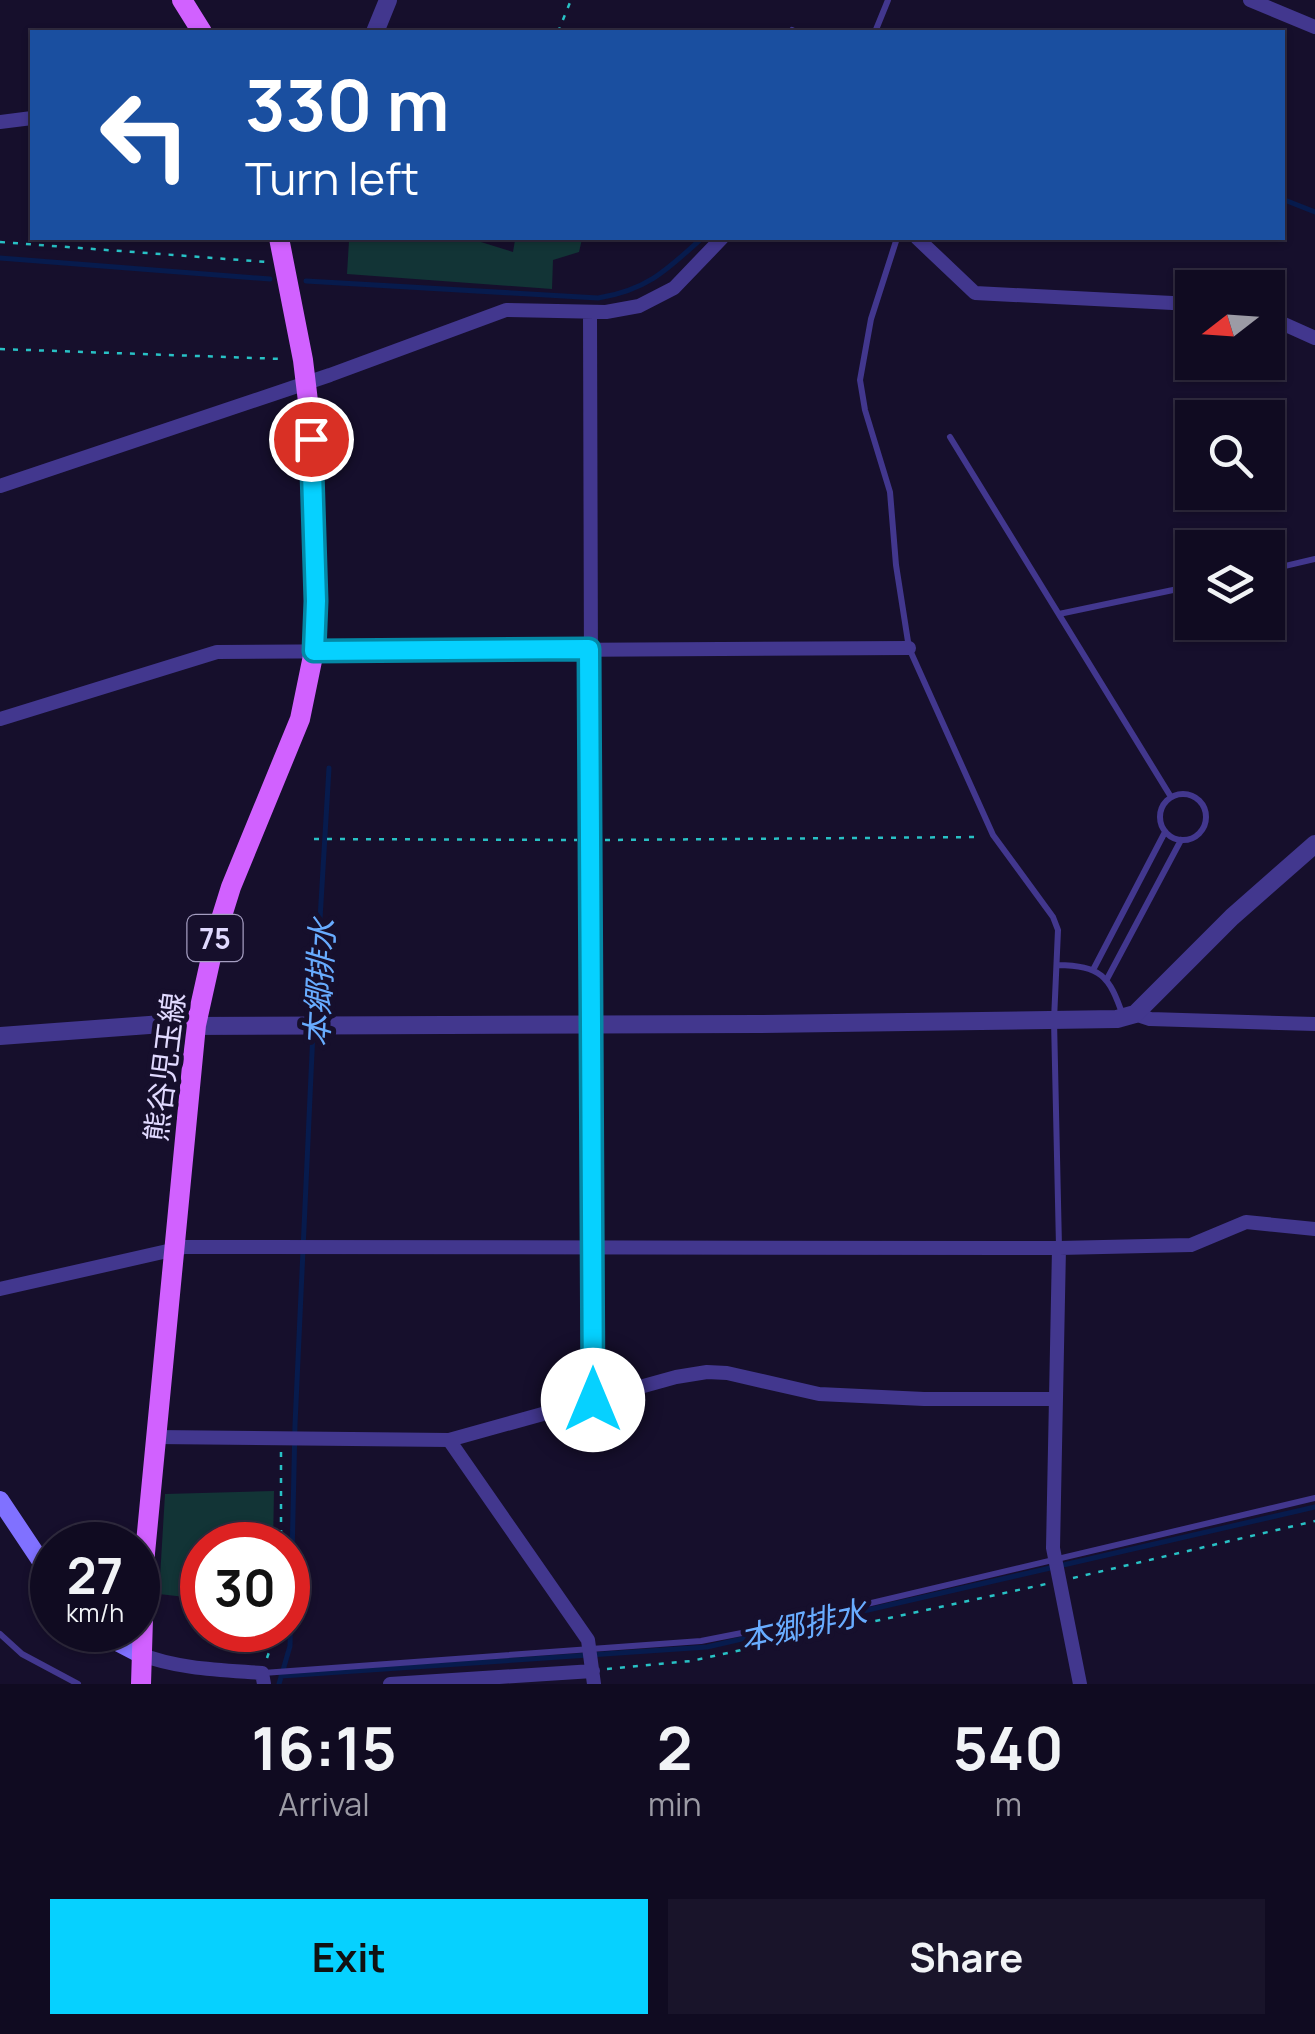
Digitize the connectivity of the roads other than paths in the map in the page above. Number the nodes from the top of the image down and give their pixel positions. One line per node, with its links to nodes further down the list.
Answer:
1 (182, 0): 6 (main road)
2 (388, 0): 7 (street)
3 (888, 0): 8 (lane)
4 (1250, 0): 5 (street)
5 (1315, 27)
6 (201, 30)
7 (376, 30)
8 (876, 30)
9 (30, 118): 10 (street)
10 (0, 122)
11 (279, 240): 19 (main road, 熊谷児玉線 / 75)
12 (720, 240): 16 (street)
13 (897, 240): 26 (lane)
14 (919, 240): 15 (street)
15 (1175, 303)
16 (590, 313): 19 (street); 27 (street)
17 (1285, 324): 18 (street)
18 (1315, 338)
19 (305, 370): 21 (street); 28 (main road, 熊谷児玉線 / 75)
20 (950, 436): 25 (lane)
21 (0, 486)
22 (1315, 560): 23 (lane)
23 (1285, 566)
24 (1175, 590): 25 (lane)
25 (1059, 614): 30 (lane)
26 (909, 648): 27 (street); 34 (lane)
27 (589, 649): 28 (street); 39 (street)
28 (314, 651): 29 (street); 41 (main road, 熊谷児玉線 / 75)
29 (0, 720)
30 (1171, 797): 31 (lane); 32 (lane)
31 (1165, 832): 32 (lane); 35 (lane)
32 (1181, 840): 36 (lane)
33 (1315, 844): 37 (street)
34 (1057, 965): 35 (lane); 38 (lane)
35 (1093, 970): 36 (lane)
36 (1107, 979): 37 (lane)
37 (1129, 1016): 38 (street); 40 (street)
38 (1054, 1020): 39 (street); 45 (lane)
39 (589, 1024): 41 (street); 44 (street)
40 (1315, 1024)
41 (196, 1025): 42 (street); 46 (main road, 熊谷児玉線 / 75)
42 (0, 1036)
43 (1315, 1229): 45 (street)
44 (592, 1247): 45 (street); 46 (street); 49 (street)
45 (1058, 1248): 48 (street)
46 (173, 1250): 47 (street); 50 (main road, 熊谷児玉線 / 75)
47 (0, 1288)
48 (1055, 1399): 49 (street); 55 (street)
49 (593, 1400): 51 (street)
50 (155, 1436): 51 (street); 59 (main road, 熊谷児玉線 / 75)
51 (449, 1440): 57 (street)
52 (1315, 1498): 55 (lane)
53 (0, 1500): 54 (main road)
54 (30, 1545)
55 (1055, 1559): 57 (lane); 65 (street)
56 (0, 1634): 62 (lane)
57 (589, 1648): 60 (street); 61 (lane)
58 (136, 1652): 59 (main road)
59 (140, 1654): 61 (street); 63 (main road, 熊谷児玉線 / 75)
60 (594, 1677): 64 (street)
61 (263, 1679)
62 (78, 1684)
63 (141, 1684)
64 (390, 1684)
65 (1080, 1684)

